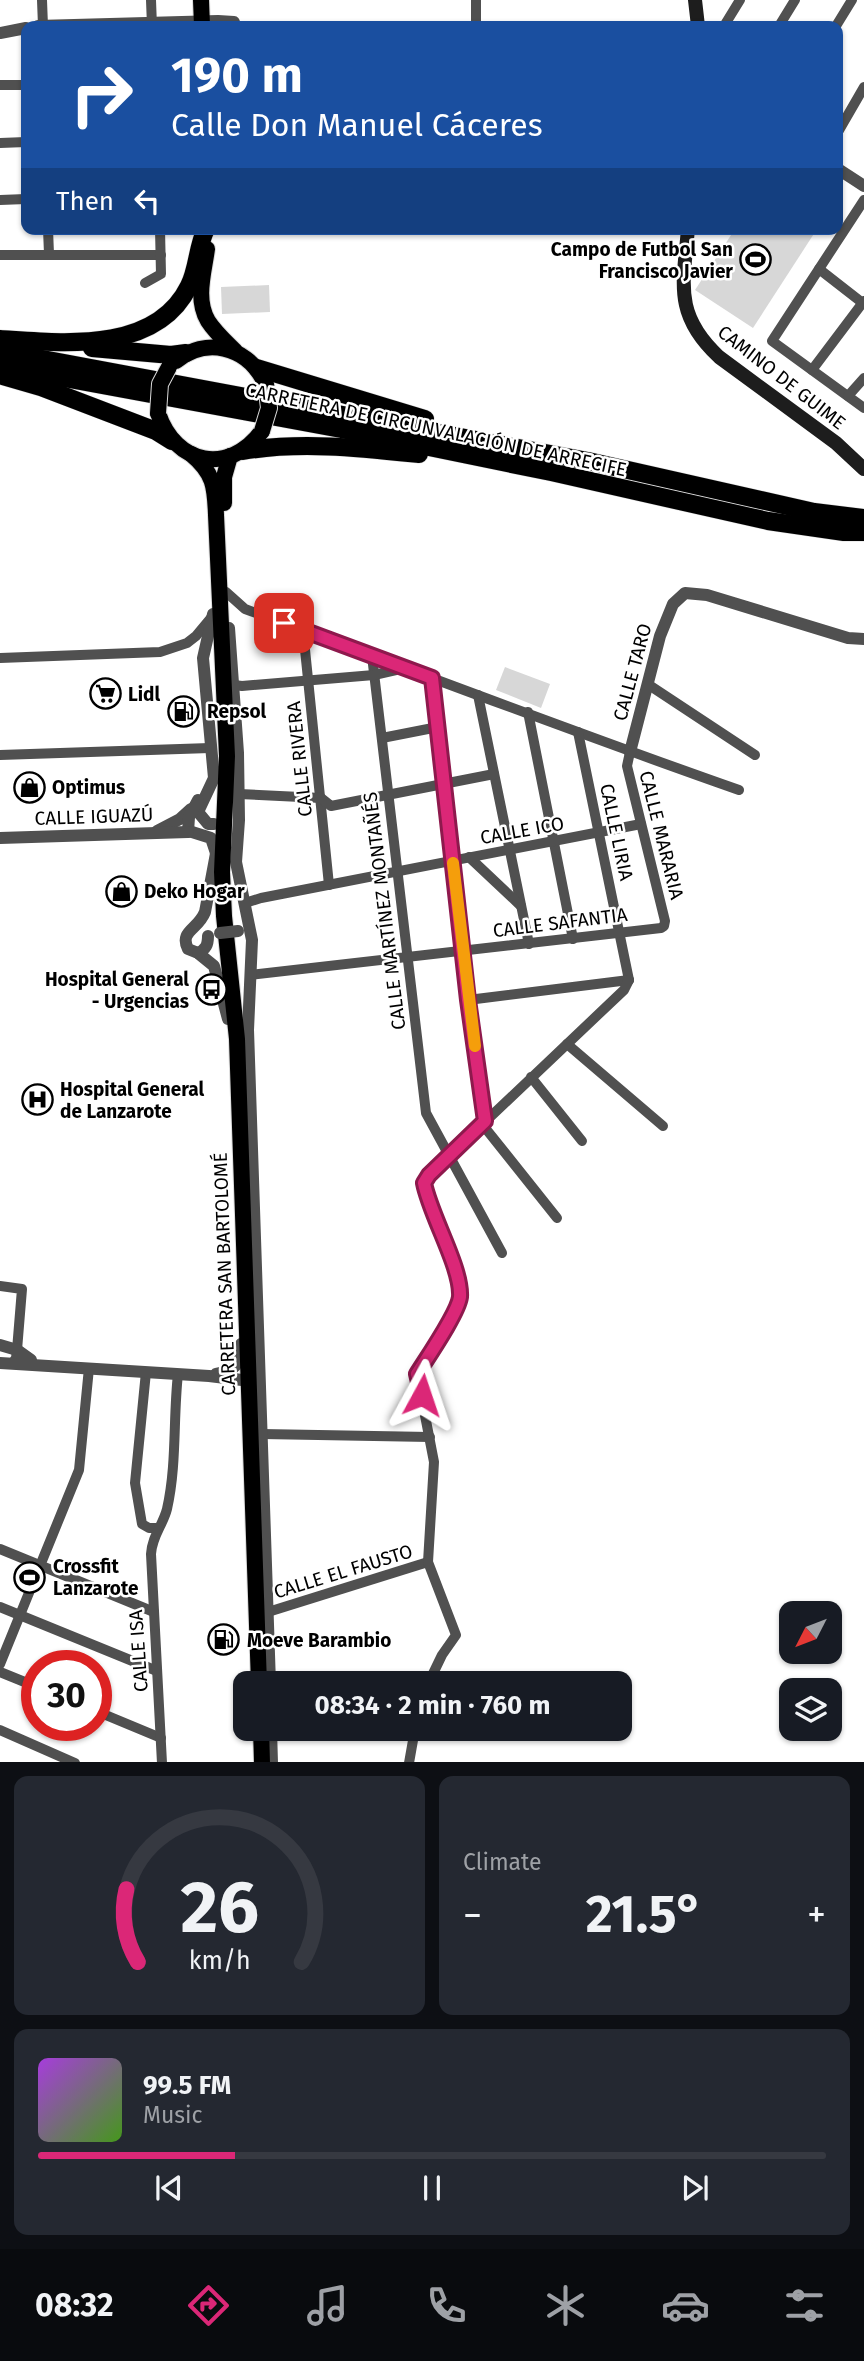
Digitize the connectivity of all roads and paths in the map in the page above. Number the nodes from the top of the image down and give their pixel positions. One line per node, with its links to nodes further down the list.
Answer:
1 (42, 0): 9 (street)
2 (151, 0): 10 (street)
3 (201, 0): 11 (main road)
4 (476, 0): 12 (street)
5 (695, 0): 13 (main road)
6 (740, 0): 14 (street)
7 (795, 0): 15 (street)
8 (852, 0): 16 (street)
9 (41, 21)
10 (152, 21)
11 (202, 21)
12 (477, 21)
13 (697, 21)
14 (727, 21)
15 (782, 21)
16 (839, 21)
17 (21, 29): 18 (street)
18 (0, 33)
19 (0, 85): 20 (street)
20 (21, 85)
21 (864, 87): 22 (street)
22 (843, 123)
23 (21, 142): 24 (street)
24 (0, 143)
25 (843, 172): 26 (street)
26 (864, 186)
27 (21, 199): 28 (street)
28 (0, 200)
29 (864, 200): 30 (street)
30 (843, 233)
31 (48, 235): 37 (street)
32 (160, 235): 39 (street)
33 (205, 235): 45 (highway)
34 (206, 235): 43 (main road)
35 (687, 235): 60 (main road, CAMINO DE GUIME)
36 (842, 235): 40 (street)
37 (49, 254): 38 (street); 39 (street)
38 (0, 255)
39 (161, 255): 41 (street)
40 (819, 270): 42 (street); 51 (street)
41 (145, 283)
42 (864, 303): 51 (street)
43 (208, 321): 47 (main road); 48 (main road)
44 (0, 339): 45 (highway)
45 (46, 342): 47 (highway)
46 (0, 351): 59 (highway, CARRETERA DE CIRCUNVALACIÓN DE ARRECIFE)
47 (192, 351): 48 (main road); 56 (main road, bridge)
48 (234, 351): 50 (main road)
49 (0, 366): 61 (highway, CARRETERA DE CIRCUNVALACIÓN DE ARRECIFE)
50 (257, 368): 58 (main road, bridge); 59 (highway)
51 (812, 370): 54 (street)
52 (0, 375): 56 (highway)
53 (864, 378): 54 (street)
54 (848, 396): 55 (street)
55 (864, 408)
56 (172, 441): 57 (main road)
57 (191, 454): 58 (main road); 66 (main road, CARRETERA SAN BARTOLOMÉ)
58 (236, 454): 61 (highway); 66 (main road, CARRETERA SAN BARTOLOMÉ)
59 (588, 461): 62 (highway, CARRETERA DE CIRCUNVALACIÓN DE ARRECIFE)
60 (864, 469)
61 (551, 472): 62 (highway, CARRETERA DE CIRCUNVALACIÓN DE ARRECIFE)
62 (699, 496): 63 (highway, CARRETERA DE CIRCUNVALACIÓN DE ARRECIFE)
63 (727, 502): 64 (highway, CARRETERA DE CIRCUNVALACIÓN DE ARRECIFE); 65 (highway, CARRETERA DE CIRCUNVALACIÓN DE ARRECIFE)
64 (864, 518)
65 (864, 532)
66 (224, 591): 67 (main road); 68 (main road, CARRETERA SAN BARTOLOMÉ); 69 (street); 73 (main road, CARRETERA SAN BARTOLOMÉ)
67 (214, 614): 75 (street); 87 (street)
68 (229, 628): 80 (street); 163 (main road, CARRETERA SAN BARTOLOMÉ)
69 (303, 630): 74 (street); 79 (street, CALLE RIVERA)
70 (848, 638): 71 (street); 72 (street); 81 (street, CALLE TARO)
71 (864, 639)
72 (864, 651)
73 (221, 654): 98 (street, CARRETERA SAN BARTOLOMÉ); 149 (main road, CARRETERA SAN BARTOLOMÉ)
74 (372, 656): 76 (street); 77 (street, CALLE MARTÍNEZ MONTAÑÉS)
75 (0, 659)
76 (397, 665): 77 (street); 78 (street)
77 (374, 675): 79 (street); 86 (street, CALLE MARTÍNEZ MONTAÑÉS)
78 (432, 678): 82 (street); 84 (street)
79 (308, 681): 80 (street); 96 (street, CALLE RIVERA)
80 (234, 685): 94 (street)
81 (649, 685): 88 (street, CALLE TARO); 90 (street)
82 (478, 695): 83 (street); 91 (street)
83 (528, 712): 85 (street); 104 (street)
84 (438, 727): 86 (street); 92 (street)
85 (578, 732): 88 (street); 102 (street, CALLE LIRIA)
86 (382, 737): 95 (street, CALLE MARTÍNEZ MONTAÑÉS)
87 (210, 752): 89 (street); 97 (street)
88 (630, 752): 93 (street); 99 (street, CALLE MARARIA)
89 (0, 755)
90 (755, 755)
91 (494, 774): 92 (street); 105 (street)
92 (444, 783): 95 (street); 108 (street)
93 (738, 790)
94 (239, 794): 96 (street); 111 (street, CARRETERA SAN BARTOLOMÉ)
95 (387, 795): 96 (street); 109 (street, CALLE MARTÍNEZ MONTAÑÉS)
96 (321, 798): 110 (street, CALLE RIVERA)
97 (196, 810): 98 (street); 100 (street); 101 (street)
98 (217, 820): 100 (street, CALLE IGUAZÚ); 106 (street, CARRETERA SAN BARTOLOMÉ)
99 (641, 824): 102 (street, CALLE ICO); 113 (street, CALLE MARARIA)
100 (190, 832): 101 (street, CALLE IGUAZÚ); 106 (street)
101 (153, 833): 103 (street, CALLE IGUAZÚ)
102 (599, 833): 104 (street, CALLE ICO); 116 (street, CALLE LIRIA)
103 (0, 838)
104 (554, 841): 105 (street, CALLE ICO); 118 (street)
105 (510, 849): 107 (street, CALLE ICO); 112 (street)
106 (216, 853): 114 (street, CARRETERA SAN BARTOLOMÉ)
107 (469, 857): 108 (street, CALLE ICO); 112 (street)
108 (453, 860): 109 (street, CALLE ICO); 120 (street)
109 (396, 873): 110 (street, CALLE ICO); 122 (street, CALLE MARTÍNEZ MONTAÑÉS)
110 (329, 885): 111 (street, CALLE ICO)
111 (244, 903): 115 (street, CARRETERA SAN BARTOLOMÉ)
112 (521, 906): 119 (street)
113 (664, 926): 116 (street, CALLE SAFANTIA)
114 (194, 929): 117 (street); 121 (street)
115 (244, 930): 117 (street, bridge); 123 (street, CARRETERA SAN BARTOLOMÉ)
116 (621, 933): 118 (street, CALLE SAFANTIA); 124 (street, CALLE LIRIA)
117 (214, 935): 121 (street)
118 (573, 939): 119 (street, CALLE SAFANTIA)
119 (529, 944): 120 (street, CALLE SAFANTIA)
120 (463, 951): 122 (street, CALLE SAFANTIA); 125 (street)
121 (198, 953): 135 (street, CARRETERA SAN BARTOLOMÉ)
122 (407, 957): 123 (street, CALLE SAFANTIA); 131 (street, CALLE MARTÍNEZ MONTAÑÉS)
123 (250, 975): 146 (street, CARRETERA SAN BARTOLOMÉ)
124 (629, 980): 125 (street); 126 (street)
125 (468, 1000): 128 (street)
126 (567, 1044): 127 (street); 129 (street)
127 (531, 1077): 128 (street); 130 (street)
128 (484, 1122): 131 (street); 132 (street)
129 (663, 1126)
130 (582, 1141)
131 (450, 1157): 133 (street, CALLE MARTÍNEZ MONTAÑÉS); 147 (street)
132 (557, 1218)
133 (502, 1253)
134 (0, 1286): 137 (street)
135 (241, 1344): 144 (street); 145 (street, CARRETERA SAN BARTOLOMÉ)
136 (0, 1345): 137 (street)
137 (17, 1350): 138 (street); 139 (street)
138 (31, 1360): 140 (street)
139 (6, 1363): 140 (street)
140 (54, 1365): 141 (street)
141 (89, 1368): 142 (street); 152 (street)
142 (146, 1372): 143 (street); 148 (street)
143 (178, 1374): 144 (street); 148 (street, CALLE ISA)
144 (209, 1376): 145 (street)
145 (242, 1380): 153 (street, CARRETERA SAN BARTOLOMÉ)
146 (262, 1434): 147 (street); 156 (street, CARRETERA SAN BARTOLOMÉ)
147 (430, 1437): 151 (street)
148 (158, 1528): 155 (street, CALLE ISA)
149 (254, 1528): 153 (main road); 158 (main road, CARRETERA SAN BARTOLOMÉ)
150 (0, 1549): 152 (street)
151 (428, 1562): 156 (street, CALLE EL FAUSTO); 165 (street)
152 (41, 1567): 155 (street); 157 (street)
153 (251, 1590): 158 (main road); 161 (street, CARRETERA SAN BARTOLOMÉ)
154 (0, 1607): 157 (street)
155 (154, 1612): 160 (street, CALLE ISA)
156 (268, 1612): 164 (street, CARRETERA SAN BARTOLOMÉ)
157 (20, 1616): 159 (street); 160 (street)
158 (258, 1641): 162 (main road, CARRETERA SAN BARTOLOMÉ)
159 (0, 1664)
160 (158, 1671): 170 (street, CALLE ISA)
161 (253, 1671)
162 (261, 1671)
163 (262, 1671)
164 (270, 1671)
165 (434, 1671)
166 (0, 1672): 167 (street)
167 (21, 1681)
168 (112, 1718): 170 (street)
169 (0, 1730): 175 (street)
170 (161, 1738): 176 (street, CALLE ISA)
171 (254, 1741): 177 (street)
172 (263, 1741): 178 (main road)
173 (271, 1741): 179 (street)
174 (413, 1741): 180 (street)
175 (75, 1762)
176 (162, 1762)
177 (255, 1762)
178 (264, 1762)
179 (272, 1762)
180 (409, 1762)

